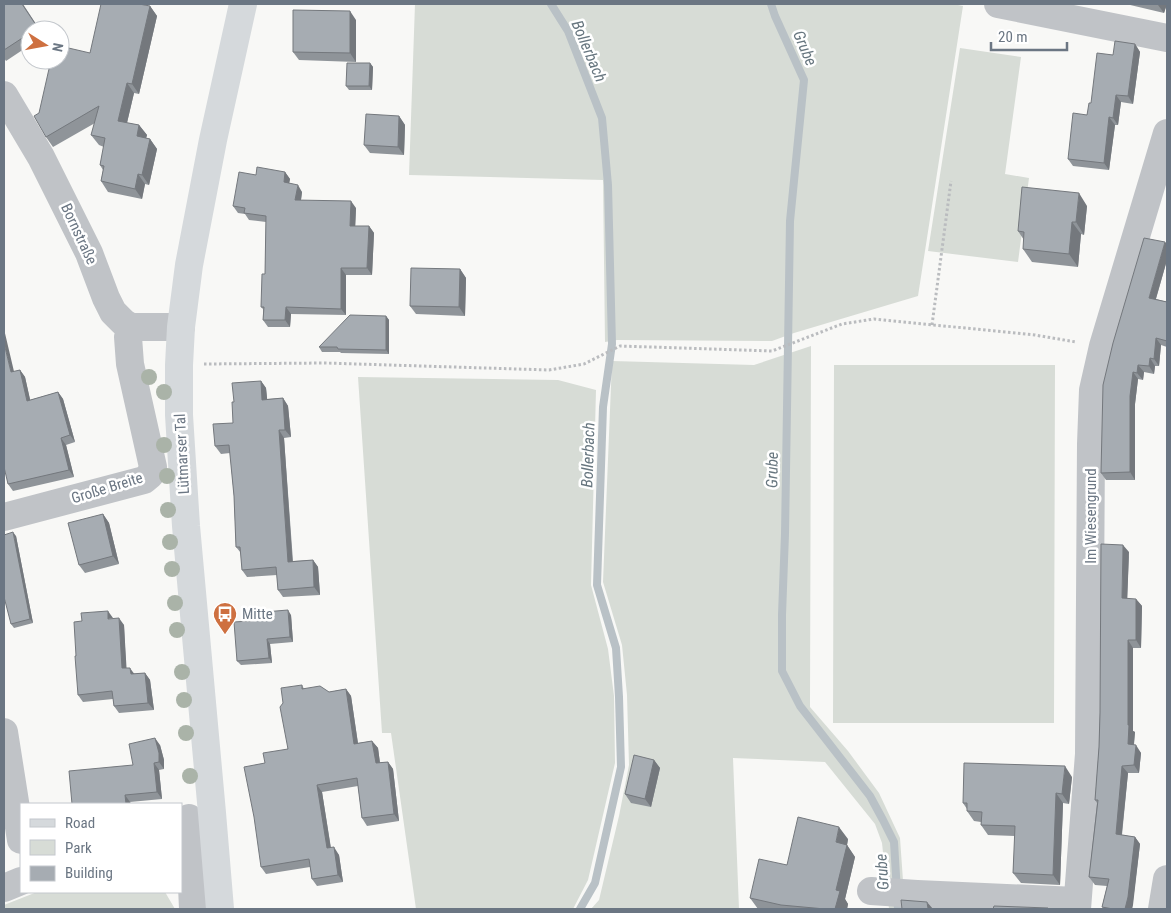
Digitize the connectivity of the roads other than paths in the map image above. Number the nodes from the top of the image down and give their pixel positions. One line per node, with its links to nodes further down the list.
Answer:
1 (243, 4): 7 (main road, Lütmarser Tal)
2 (998, 4): 3 (street)
3 (1167, 38)
4 (4, 95): 6 (street, Bornstraße)
5 (1167, 133): 16 (street, Im Wiesengrund)
6 (131, 327): 7 (street); 8 (street, Große Breite)
7 (181, 327): 10 (main road, Lütmarser Tal)
8 (4, 517)
9 (4, 732): 11 (street)
10 (194, 817): 17 (street); 18 (main road, Lütmarser Tal)
11 (20, 834)
12 (1167, 879): 19 (street)
13 (20, 881): 14 (street)
14 (4, 888)
15 (871, 891): 16 (street)
16 (1077, 905)
17 (193, 909)
18 (220, 909)
19 (1162, 909)

